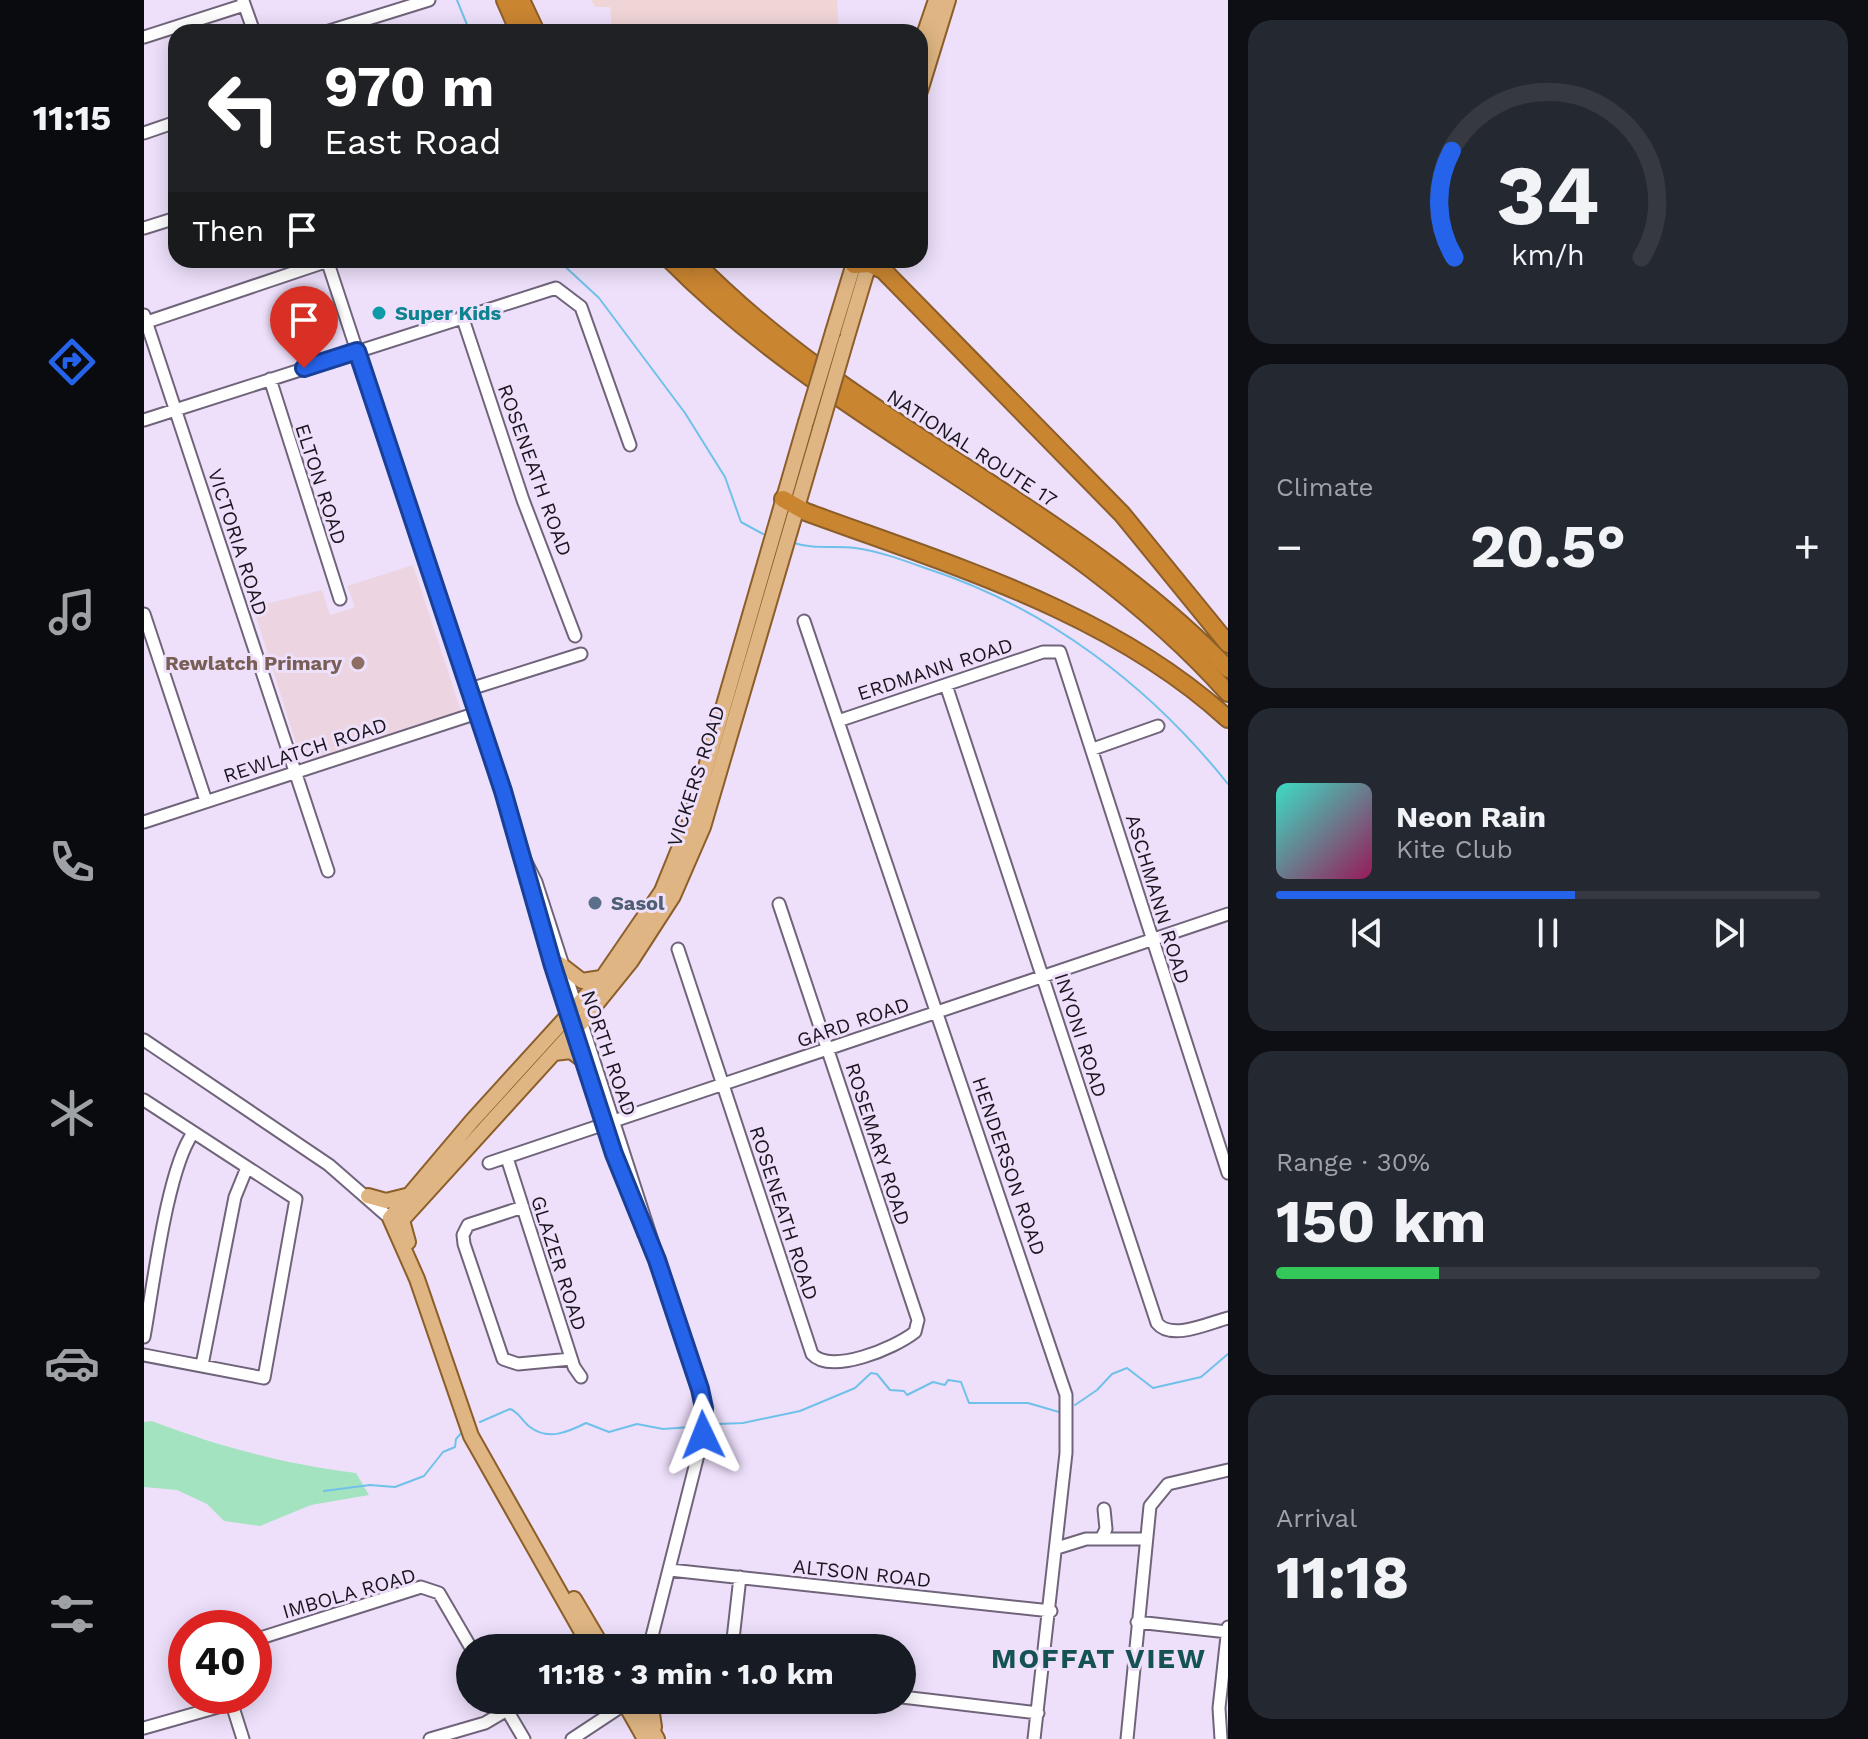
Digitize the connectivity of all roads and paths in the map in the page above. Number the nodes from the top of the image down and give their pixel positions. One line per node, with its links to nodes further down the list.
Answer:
1 (429, 0): 9 (street)
2 (505, 0): 10 (highway)
3 (521, 0): 11 (highway)
4 (936, 0): 12 (main road)
5 (948, 0): 15 (main road)
6 (243, 3): 7 (street); 8 (street)
7 (182, 24)
8 (251, 24)
9 (352, 24)
10 (516, 24)
11 (532, 24)
12 (928, 24)
13 (168, 29): 14 (street)
14 (144, 37)
15 (928, 65)
16 (168, 125): 17 (street)
17 (144, 133)
18 (168, 220): 19 (street)
19 (144, 228)
20 (304, 268): 28 (street)
21 (331, 268): 29 (street, NORTH ROAD)
22 (678, 268): 48 (highway)
23 (702, 268): 45 (highway, NATIONAL ROUTE 17)
24 (864, 268): 33 (main road, VICKERS ROAD, bridge)
25 (865, 268): 33 (main road, VICKERS ROAD, bridge)
26 (876, 268): 40 (highway)
27 (462, 316): 29 (street); 34 (street); 39 (street, ROSENEATH ROAD)
28 (145, 320): 31 (street, VICTORIA ROAD)
29 (357, 351): 30 (street); 47 (street, NORTH ROAD)
30 (270, 379): 31 (street); 36 (street, ELTON ROAD)
31 (175, 409): 32 (street); 54 (street, VICTORIA ROAD)
32 (144, 420)
33 (813, 426): 35 (main road, VICKERS ROAD)
34 (630, 445)
35 (789, 502): 50 (highway); 65 (main road, VICKERS ROAD); 67 (main road, VICKERS ROAD)
36 (340, 599)
37 (144, 614): 43 (street)
38 (804, 621): 51 (street, HENDERSON ROAD)
39 (575, 636)
40 (1228, 644)
41 (1043, 652): 46 (street, ERDMANN ROAD); 53 (street, ASCHMANN ROAD)
42 (581, 654): 47 (street)
43 (157, 656): 44 (street); 55 (street)
44 (144, 660)
45 (1228, 669)
46 (946, 685): 51 (street, ERDMANN ROAD); 64 (street, INYONI ROAD)
47 (470, 689): 49 (street, NORTH ROAD)
48 (1228, 693)
49 (477, 713): 54 (street, REWLATCH ROAD); 57 (street, NORTH ROAD)
50 (1228, 719)
51 (838, 721): 66 (street, HENDERSON ROAD)
52 (1158, 726): 53 (street)
53 (1093, 749): 61 (street, ASCHMANN ROAD)
54 (294, 773): 55 (street, REWLATCH ROAD); 58 (street, VICTORIA ROAD)
55 (206, 801): 56 (street, REWLATCH ROAD)
56 (144, 822)
57 (524, 858): 63 (street, NORTH ROAD); 67 (street, NORTH ROAD)
58 (328, 871)
59 (779, 904): 69 (street, ROSEMARY ROAD)
60 (1228, 914): 61 (street, GARD ROAD)
61 (1153, 938): 64 (street, GARD ROAD); 79 (street, ASCHMANN ROAD)
62 (678, 949): 72 (street, ROSENEATH ROAD)
63 (560, 964): 65 (main road); 67 (street, NORTH ROAD)
64 (1043, 975): 66 (street, GARD ROAD); 85 (street, INYONI ROAD)
65 (603, 977): 67 (main road, VICKERS ROAD)
66 (936, 1013): 69 (street, GARD ROAD); 95 (street, HENDERSON ROAD)
67 (575, 1019): 70 (main road, VICKERS ROAD); 71 (street, NORTH ROAD); 74 (street, NORTH ROAD); 80 (main road, VICKERS ROAD)
68 (144, 1040): 81 (street)
69 (828, 1050): 72 (street, GARD ROAD); 84 (street, ROSEMARY ROAD)
70 (554, 1053): 71 (main road); 83 (main road, VICKERS ROAD)
71 (583, 1060): 74 (street, NORTH ROAD)
72 (723, 1086): 74 (street, GARD ROAD); 84 (street, ROSENEATH ROAD)
73 (144, 1100): 75 (street)
74 (610, 1124): 76 (street, GARD ROAD); 96 (street, NORTH ROAD)
75 (193, 1133): 78 (street); 86 (street)
76 (507, 1158): 77 (street, GARD ROAD); 82 (street, GLAZER ROAD)
77 (489, 1163)
78 (246, 1170): 89 (street); 89 (street)
79 (1228, 1173)
80 (408, 1195): 81 (main road); 83 (main road, VICKERS ROAD)
81 (368, 1196): 83 (street)
82 (523, 1207): 88 (street, GLAZER ROAD); 88 (street)
83 (396, 1219): 98 (main road)
84 (914, 1304)
85 (1228, 1318)
86 (144, 1337)
87 (144, 1355): 89 (street)
88 (571, 1359): 90 (street, GLAZER ROAD)
89 (202, 1365)
90 (581, 1377)
91 (1228, 1470): 94 (street)
92 (1104, 1509): 93 (street)
93 (1101, 1539): 94 (street); 95 (street)
94 (1145, 1539): 100 (street)
95 (1057, 1548): 99 (street, HENDERSON ROAD)
96 (670, 1570): 97 (street, ALTSON ROAD); 106 (street, NORTH ROAD)
97 (740, 1577): 99 (street, ALTSON ROAD); 107 (street)
98 (563, 1590): 104 (main road); 105 (main road)
99 (1051, 1611): 109 (street, HENDERSON ROAD)
100 (1137, 1622): 101 (street); 126 (street)
101 (1228, 1630): 127 (street)
102 (272, 1634): 103 (street, IMBOLA ROAD)
103 (463, 1634)
104 (584, 1634)
105 (593, 1634)
106 (653, 1634)
107 (734, 1634)
108 (916, 1699): 109 (street)
109 (1038, 1713): 125 (street, HENDERSON ROAD)
110 (188, 1714): 118 (street)
111 (235, 1714): 119 (street)
112 (494, 1714): 120 (street)
113 (509, 1714): 121 (street)
114 (610, 1714): 122 (street)
115 (634, 1714): 123 (main road)
116 (639, 1714): 124 (main road)
117 (653, 1714): 124 (main road)
118 (144, 1728)
119 (243, 1739)
120 (430, 1739)
121 (524, 1739)
122 (572, 1739)
123 (645, 1739)
124 (657, 1739)
125 (1034, 1739)
126 (1127, 1739)
127 (1221, 1739)

